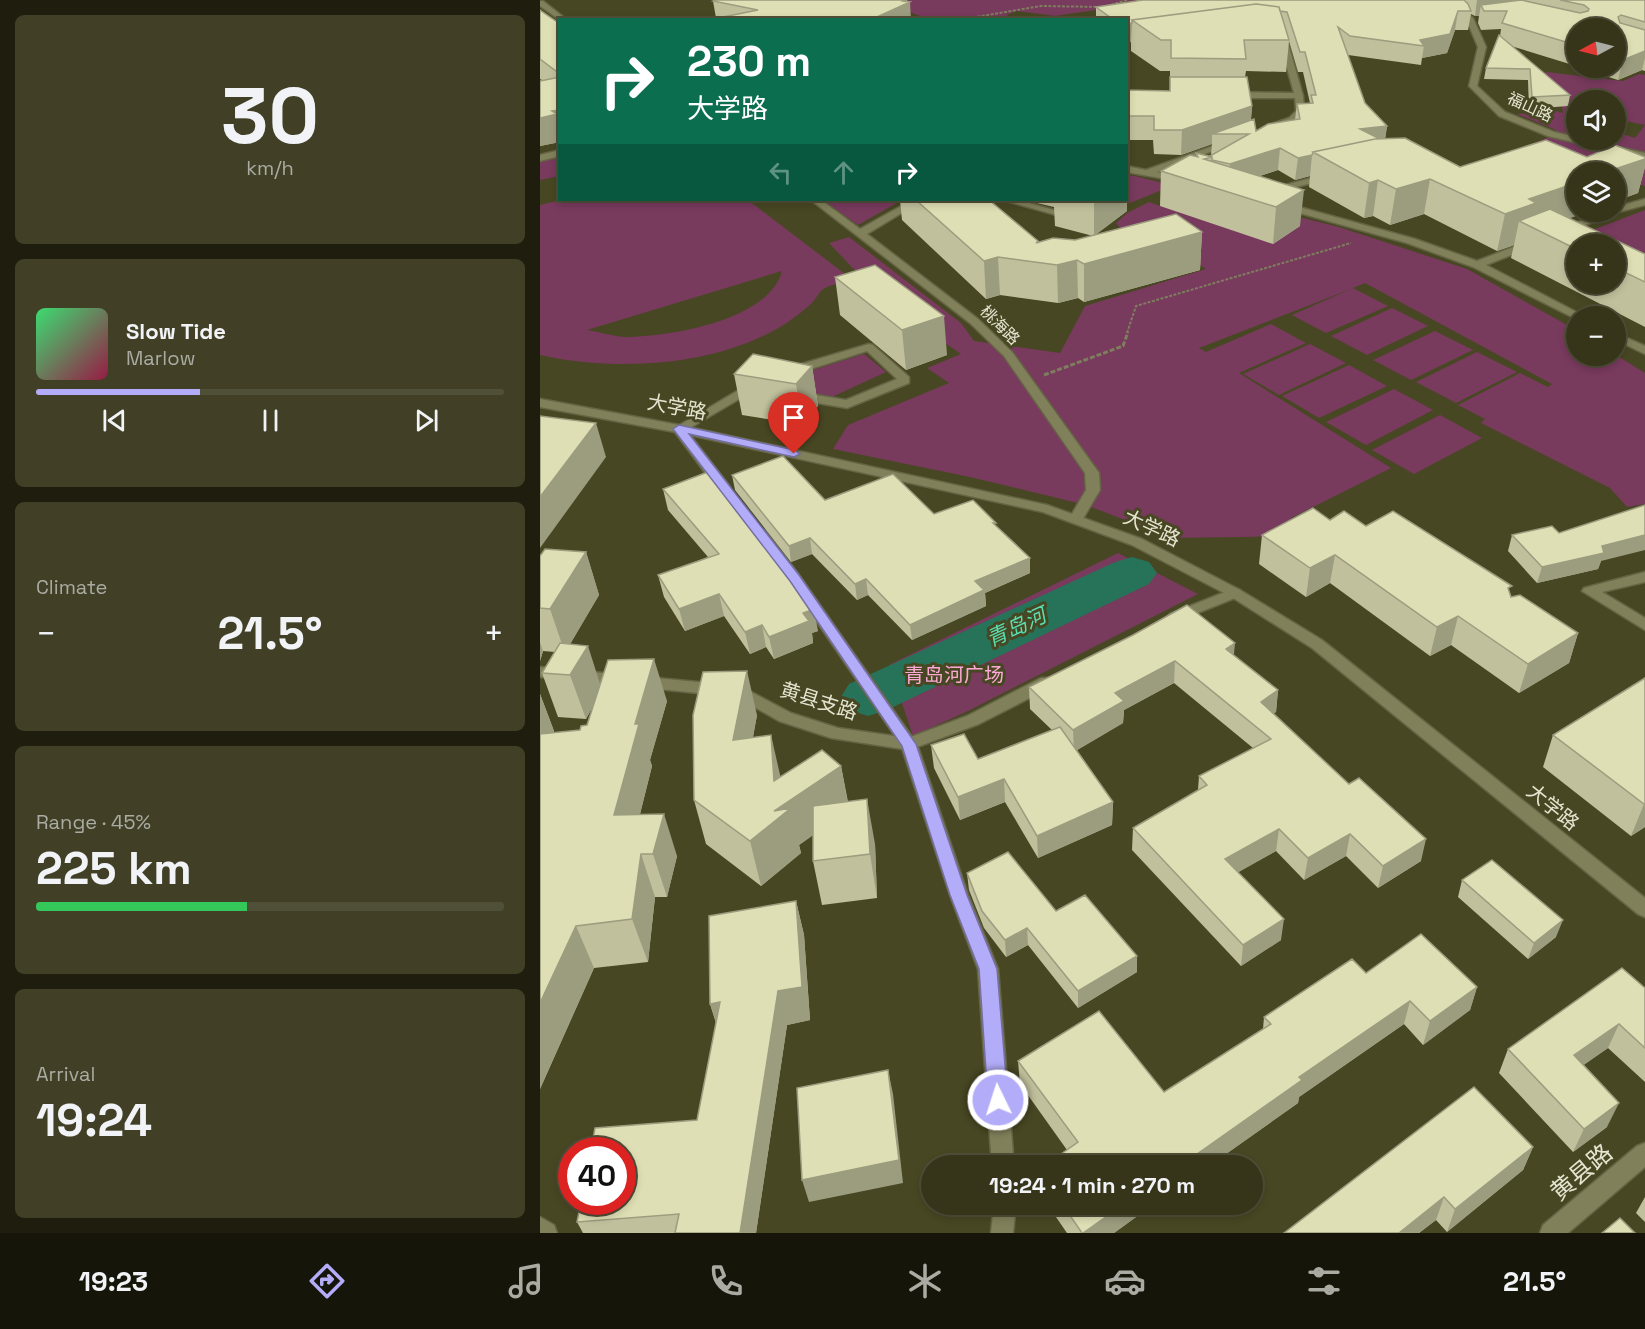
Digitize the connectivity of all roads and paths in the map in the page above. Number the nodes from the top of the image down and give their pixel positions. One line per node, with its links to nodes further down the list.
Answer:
1 (1127, 0): 5 (path)
2 (1446, 0): 6 (street, 福山路)
3 (540, 3): 4 (street)
4 (561, 18)
5 (976, 18)
6 (1470, 20): 7 (street); 14 (street, 福山路)
7 (1482, 21)
8 (1278, 32): 10 (street)
9 (1219, 95): 10 (street)
10 (1299, 96): 11 (street)
11 (1259, 132)
12 (1237, 140): 17 (street)
13 (558, 154): 15 (street)
14 (1645, 156)
15 (540, 158)
16 (1128, 169): 17 (street)
17 (1149, 172): 19 (street)
18 (1340, 173): 20 (street)
19 (1192, 183)
20 (1256, 194)
21 (817, 201): 29 (street, 桃海路)
22 (916, 201): 29 (street)
23 (1012, 201): 27 (street)
24 (1268, 202): 30 (street)
25 (1645, 202): 26 (street)
26 (1626, 207)
27 (1067, 214)
28 (1585, 222): 31 (street)
29 (861, 233): 36 (street, 桃海路)
30 (1384, 233): 31 (street); 36 (path)
31 (1477, 264): 32 (street)
32 (1566, 310)
33 (1626, 341): 34 (street)
34 (1645, 351)
35 (784, 371): 35 (street)
36 (1027, 381): 41 (street, 桃海路)
37 (768, 392): 39 (street)
38 (540, 403): 39 (street, 大学路)
39 (679, 429): 40 (street); 41 (street, 大学路)
40 (729, 494)
41 (1076, 519): 44 (street, 大学路)
42 (751, 522): 49 (street)
43 (1645, 577): 45 (street)
44 (1235, 593): 46 (street); 50 (street, 大学路)
45 (1645, 625)
46 (1158, 626)
47 (540, 672): 49 (street, 黄县支路)
48 (1066, 673): 49 (street)
49 (908, 743): 52 (street)
50 (1645, 909)
51 (1645, 1153): 57 (street, 黄县路)
52 (1002, 1155)
53 (1004, 1215): 56 (street)
54 (540, 1228): 55 (street)
55 (546, 1233)
56 (1002, 1233)
57 (1551, 1233)

